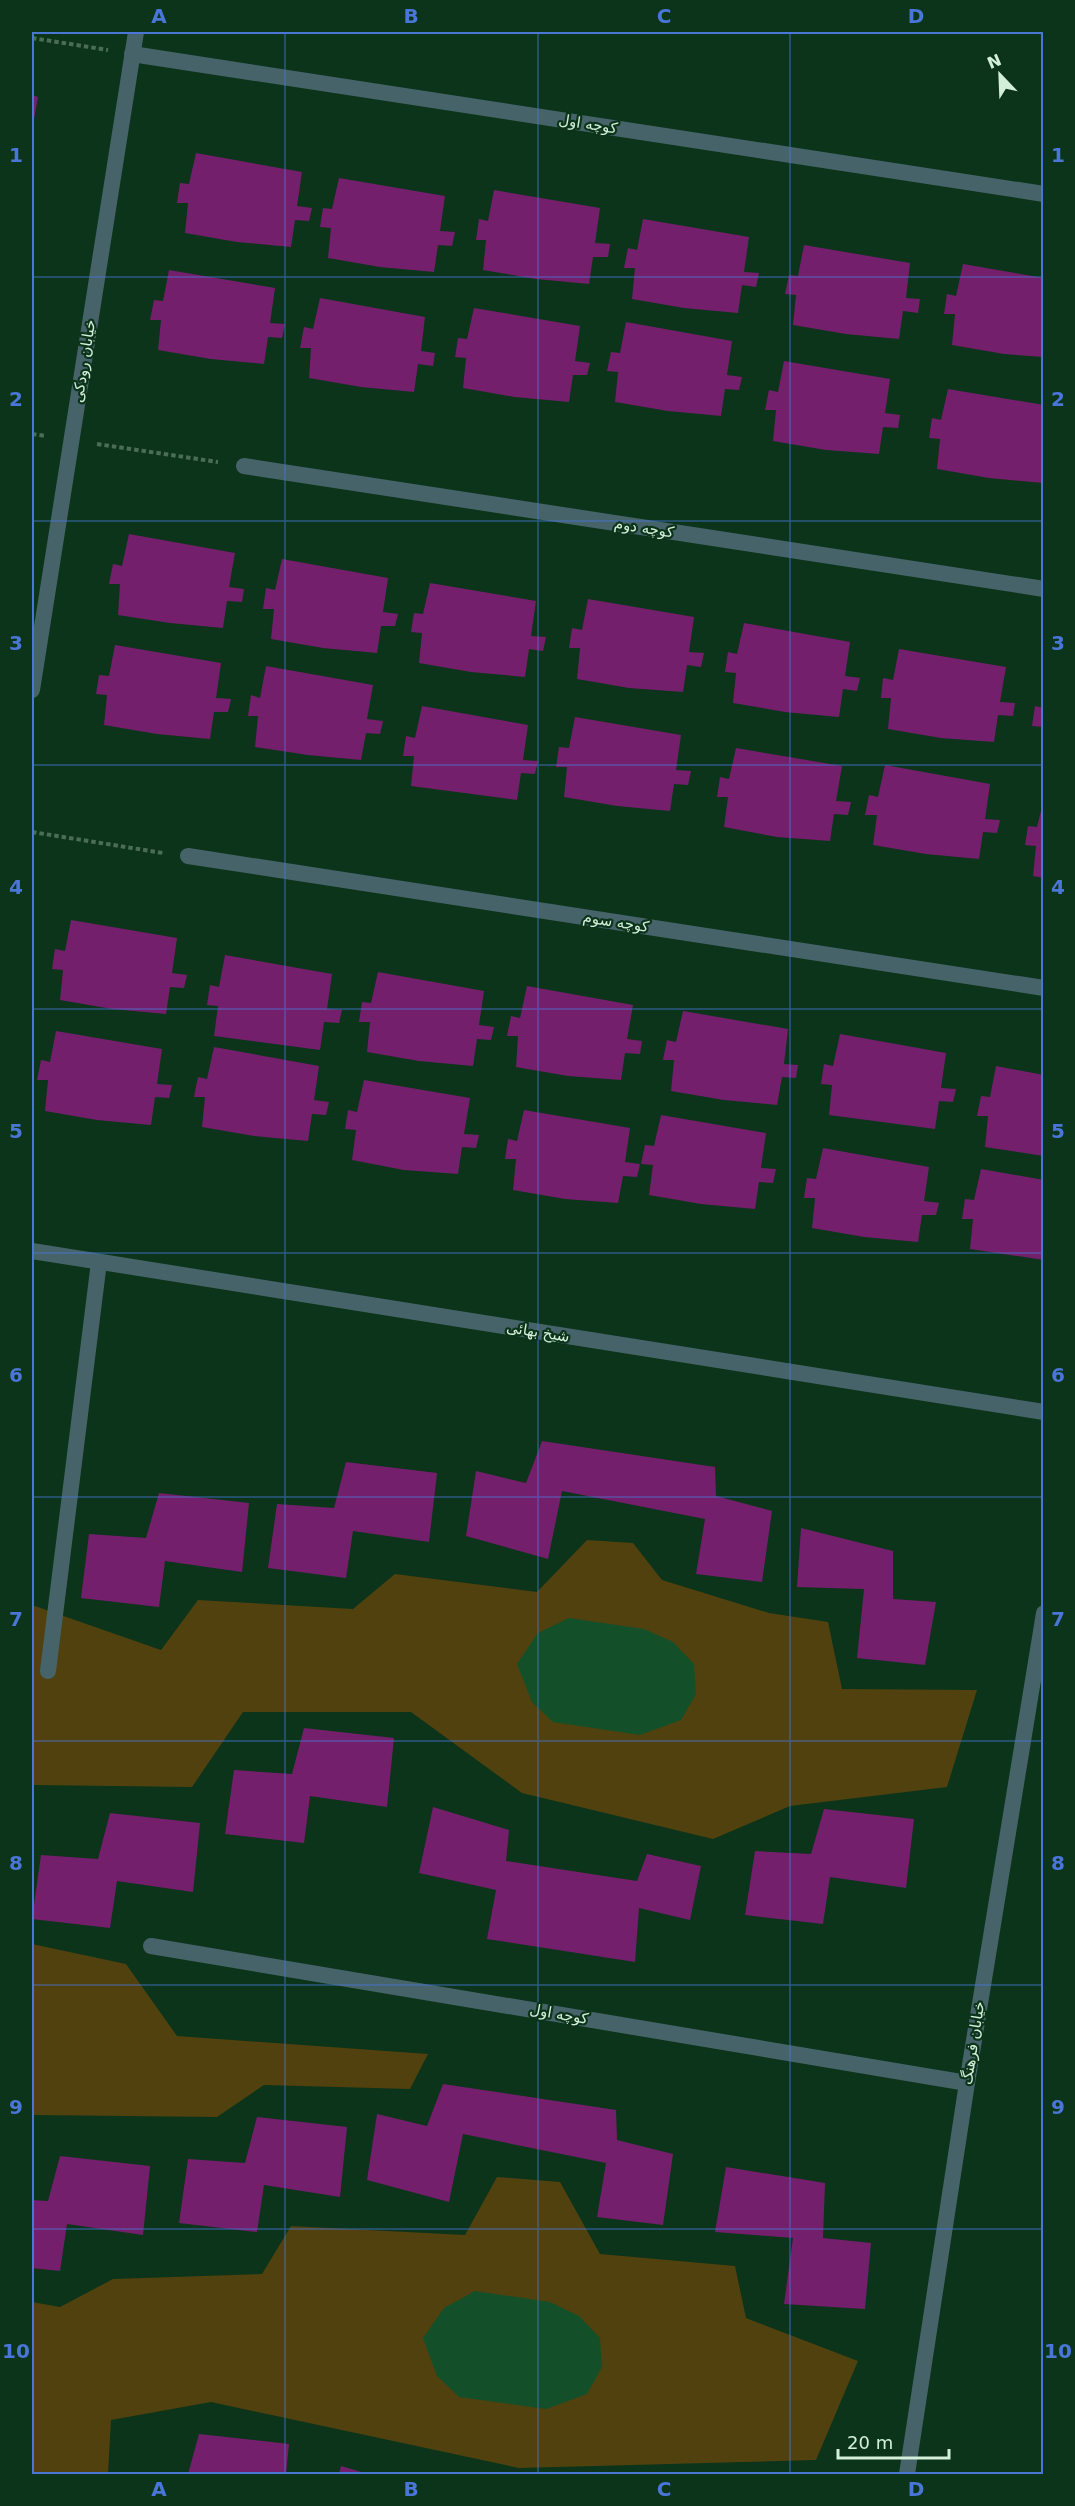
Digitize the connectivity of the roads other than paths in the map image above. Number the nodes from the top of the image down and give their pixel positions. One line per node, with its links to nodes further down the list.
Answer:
1 (136, 32): 2 (street, خیابان رودکی)
2 (132, 54): 3 (street, کوچه اول); 6 (street, خیابان رودکی)
3 (1044, 194)
4 (244, 466): 5 (street, کوچه دوم)
5 (1044, 589)
6 (32, 690)
7 (188, 856): 8 (street, کوچه سوم)
8 (1044, 988)
9 (32, 1251): 10 (street, شیخ بهائی)
10 (99, 1262): 11 (street, شیخ بهائی); 13 (street)
11 (1044, 1412)
12 (1044, 1613): 15 (street, خیابان فرهنگ)
13 (48, 1671)
14 (151, 1946): 15 (street, کوچه اول)
15 (967, 2083): 16 (street, خیابان فرهنگ)
16 (907, 2475)

